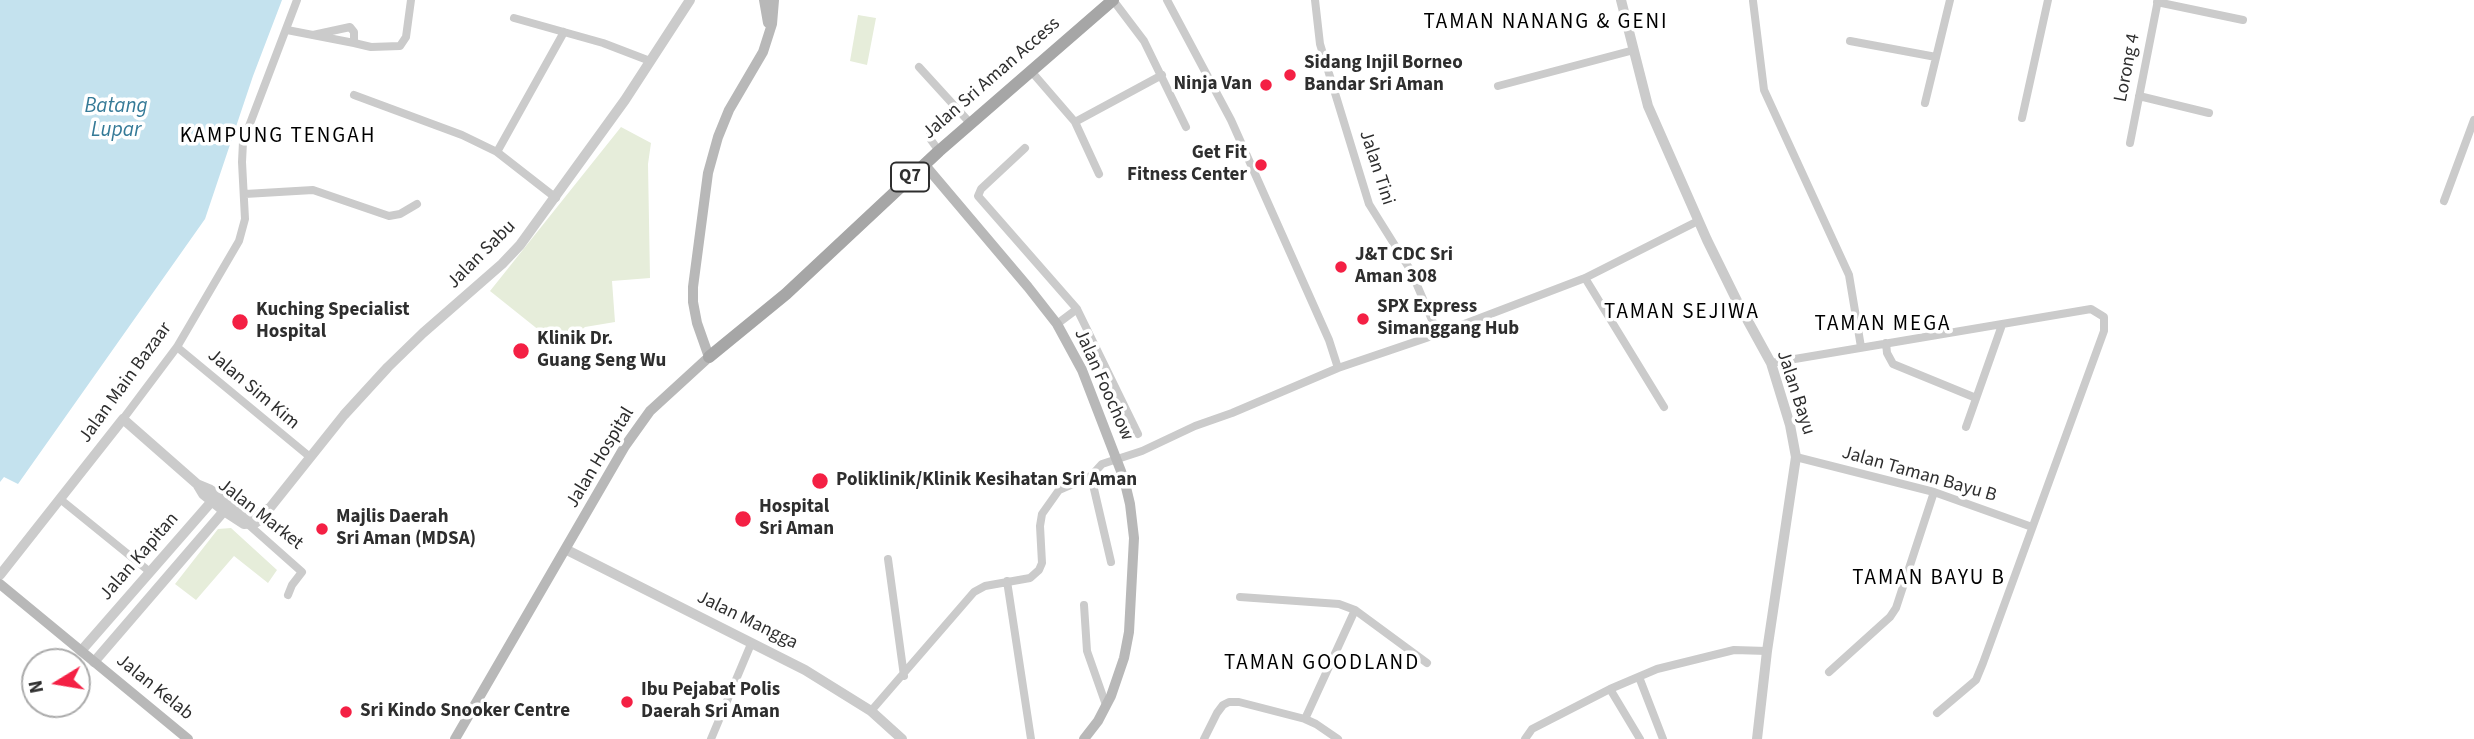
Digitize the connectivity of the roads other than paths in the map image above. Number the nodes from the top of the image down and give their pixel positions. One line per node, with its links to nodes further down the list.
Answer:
1 (297, 0): 16 (street, Jalan Main Bazaar)
2 (411, 0): 21 (street)
3 (764, 0): 19 (main road)
4 (774, 0): 19 (main road)
5 (1113, 0): 26 (main road, Jalan Sri Aman Access / Q7); 27 (street)
6 (1167, 0): 60 (street)
7 (1315, 0): 54 (street, Jalan Tini)
8 (1621, 0): 22 (street, Jalan Bayu)
9 (1950, 0): 23 (street)
10 (2048, 0): 34 (street)
11 (690, 1): 24 (street, Jalan Sabu)
12 (1753, 1): 56 (street)
13 (2157, 1): 15 (street); 30 (street, Lorong 4)
14 (513, 18): 17 (street)
15 (2243, 20)
16 (287, 30): 18 (street); 45 (street, Jalan Main Bazaar)
17 (565, 32): 24 (street); 42 (street)
18 (313, 35): 21 (street); 21 (street)
19 (768, 37): 58 (main road)
20 (1850, 41): 23 (street)
21 (354, 43)
22 (1634, 50): 28 (street); 49 (street, Jalan Bayu)
23 (1936, 57): 31 (street)
24 (650, 61): 46 (street, Jalan Sabu)
25 (919, 66): 32 (street)
26 (1031, 71): 36 (street); 37 (main road, Jalan Sri Aman Access / Q7)
27 (1162, 75): 36 (street); 38 (street)
28 (1498, 86)
29 (354, 95): 42 (street)
30 (2139, 96): 33 (street); 39 (street, Lorong 4)
31 (1925, 103)
32 (956, 109): 37 (street); 41 (street)
33 (2210, 113)
34 (2022, 118)
35 (2474, 120): 47 (street)
36 (1075, 121): 44 (street)
37 (971, 124): 41 (main road, Jalan Sri Aman Access / Q7)
38 (1186, 127)
39 (2130, 143)
40 (1025, 148): 51 (street)
41 (939, 151): 43 (main road, Jalan Sri Aman Access / Q7)
42 (497, 152): 46 (street)
43 (924, 164): 52 (main road, Jalan Foochow); 58 (main road, Jalan Sri Aman Access / Q7)
44 (1099, 174)
45 (245, 194): 48 (street); 57 (street, Jalan Main Bazaar)
46 (556, 198): 66 (street, Jalan Sabu)
47 (2444, 201)
48 (416, 204)
49 (1698, 220): 50 (street); 59 (street, Jalan Bayu)
50 (1585, 278): 54 (street); 62 (street)
51 (1077, 309): 52 (street); 65 (street)
52 (1057, 324): 68 (main road, Jalan Foochow)
53 (2002, 325): 55 (street); 61 (street); 73 (street)
54 (1438, 334): 60 (street)
55 (1886, 343): 56 (street); 61 (street)
56 (1861, 346): 59 (street)
57 (177, 347): 63 (street, Jalan Main Bazaar); 66 (street, Jalan Sim Kim)
58 (709, 357): 74 (main road, Jalan Hospital / Q7)
59 (1771, 363): 67 (street, Jalan Bayu)
60 (1338, 368): 68 (street)
61 (1976, 398): 64 (street)
62 (1664, 407)
63 (123, 419): 70 (street, Jalan Main Bazaar); 71 (street, Jalan Market)
64 (1966, 427)
65 (1138, 434)
66 (310, 457): 72 (street, Jalan Sabu)
67 (1796, 457): 69 (street, Jalan Taman Bayu B); 88 (street, Jalan Bayu)
68 (1103, 466): 76 (street); 79 (street); 96 (main road, Jalan Foochow)
69 (1934, 492): 73 (street, Jalan Taman Bayu B); 92 (street)
70 (60, 499): 77 (street); 78 (street, Jalan Main Bazaar)
71 (222, 503): 72 (street, Jalan Market); 77 (street, Jalan Kapitan); 90 (street, Jalan Kapitan)
72 (249, 520): 81 (street, Jalan Market)
73 (2032, 527): 98 (street)
74 (567, 550): 85 (street, Jalan Mangga); 101 (main road, Jalan Hospital / Q7)
75 (888, 559): 93 (street)
76 (1111, 562)
77 (150, 572): 87 (street, Jalan Kapitan)
78 (0, 575)
79 (1007, 581): 93 (street); 104 (street)
80 (0, 584): 86 (main road, Jalan Kelab)
81 (288, 596)
82 (1240, 597): 84 (street)
83 (1084, 605): 96 (street)
84 (1355, 610): 91 (street); 99 (street)
85 (751, 644): 97 (street, Jalan Mangga); 102 (street)
86 (77, 648)
87 (84, 648)
88 (1766, 651): 94 (street); 111 (street, Jalan Bayu)
89 (91, 659): 90 (main road, Jalan Kelab)
90 (94, 662): 100 (main road, Jalan Kelab)
91 (1427, 663)
92 (1829, 672)
93 (904, 676): 97 (street)
94 (1639, 677): 95 (street); 110 (street)
95 (1611, 689): 108 (street); 109 (street)
96 (1106, 705): 105 (main road, Jalan Foochow)
97 (871, 711): 103 (street, Jalan Mangga)
98 (1937, 713)
99 (1305, 719): 106 (street); 107 (street)
100 (188, 739)
101 (455, 739)
102 (711, 739)
103 (902, 739)
104 (1031, 739)
105 (1084, 739)
106 (1204, 739)
107 (1338, 739)
108 (1525, 739)
109 (1640, 739)
110 (1663, 739)
111 (1757, 739)

